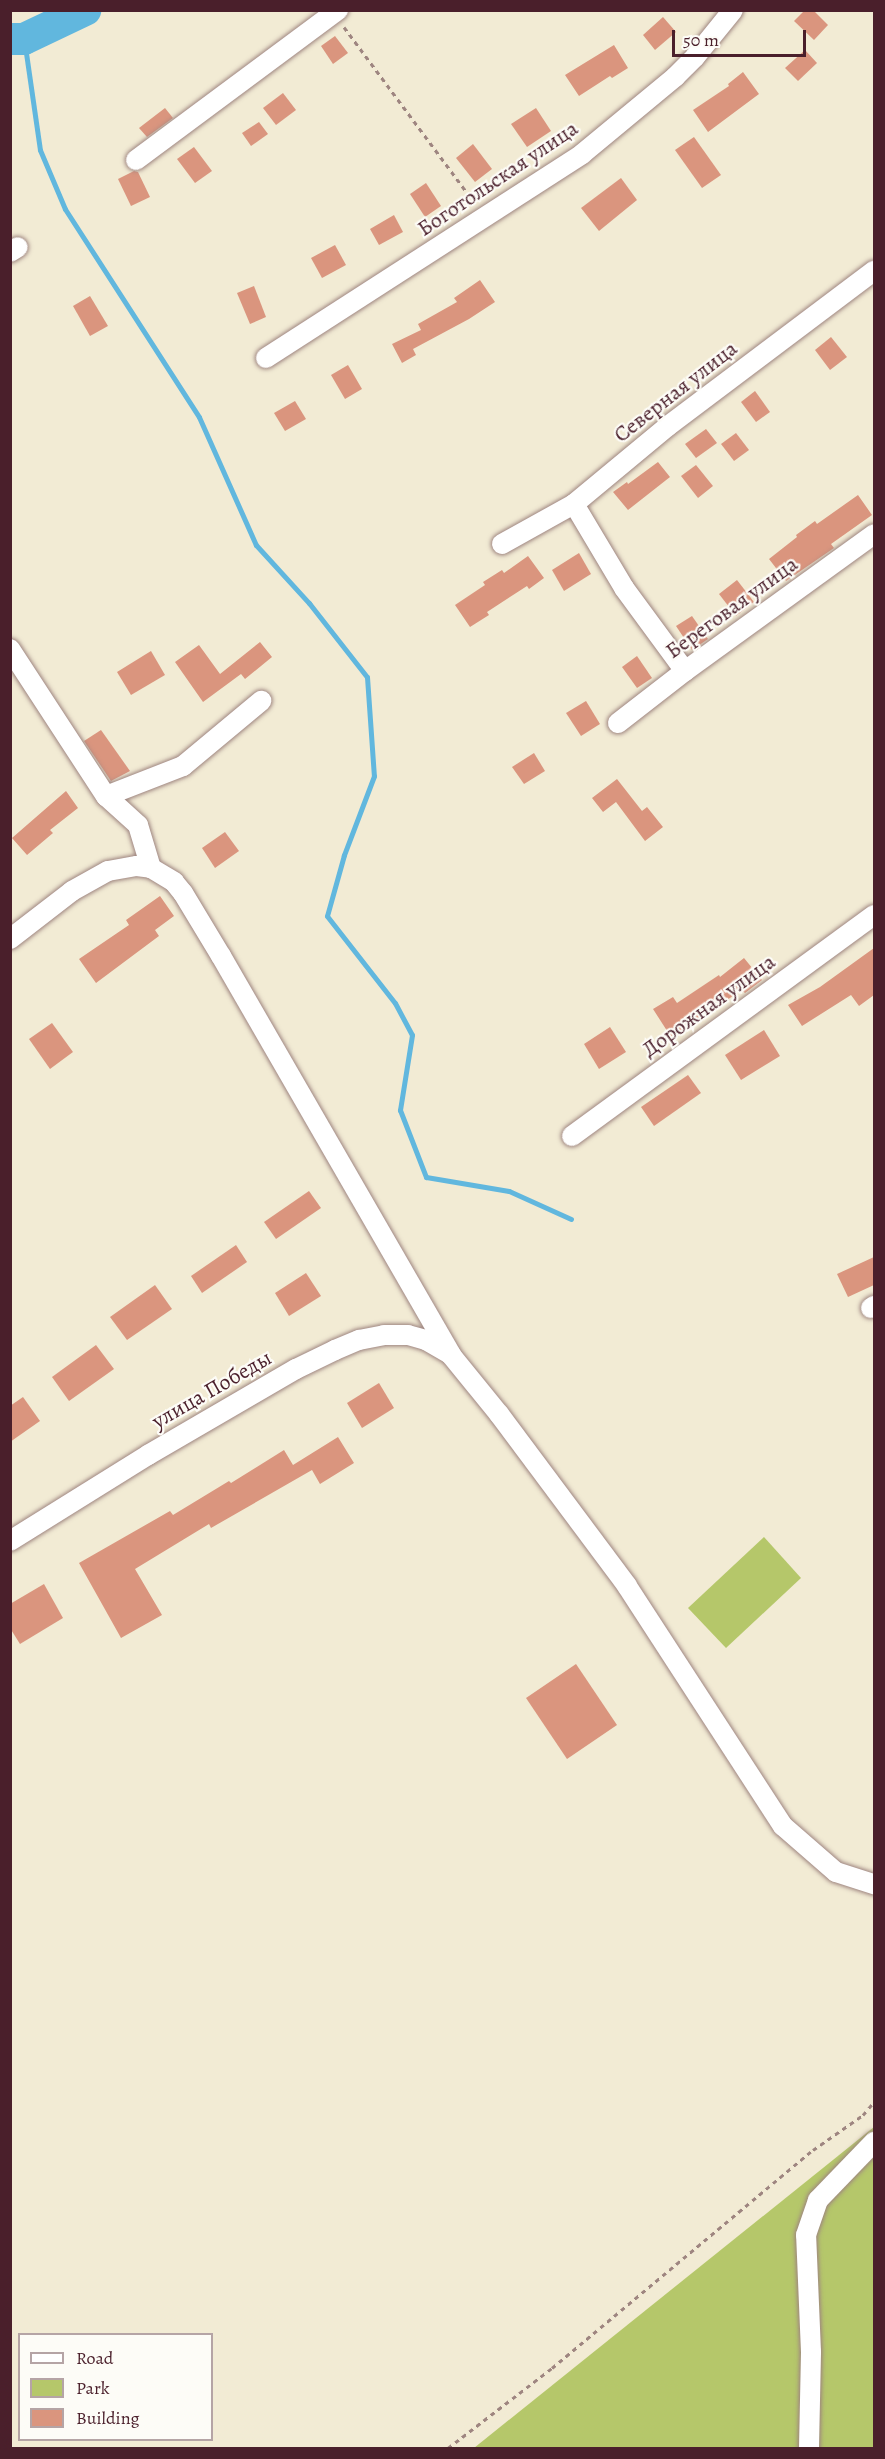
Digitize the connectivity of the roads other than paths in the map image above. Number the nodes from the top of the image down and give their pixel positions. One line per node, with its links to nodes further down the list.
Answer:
1 (734, 10): 5 (street, Боготольская улица)
2 (336, 12): 3 (street)
3 (136, 160)
4 (874, 271): 6 (street, Северная улица)
5 (266, 358)
6 (574, 504): 8 (street, Северная улица); 10 (street)
7 (874, 534): 10 (street, Береговая улица)
8 (502, 544)
9 (10, 649): 13 (street)
10 (684, 671): 12 (street, Береговая улица)
11 (261, 701): 13 (street)
12 (618, 723)
13 (106, 796): 14 (street)
14 (151, 868): 16 (street); 18 (street)
15 (874, 915): 17 (street, Дорожная улица)
16 (10, 939)
17 (572, 1136)
18 (451, 1355): 19 (street, улица Победы); 20 (street)
19 (10, 1540)
20 (874, 1884)
21 (874, 2142): 22 (street)
22 (809, 2448)

